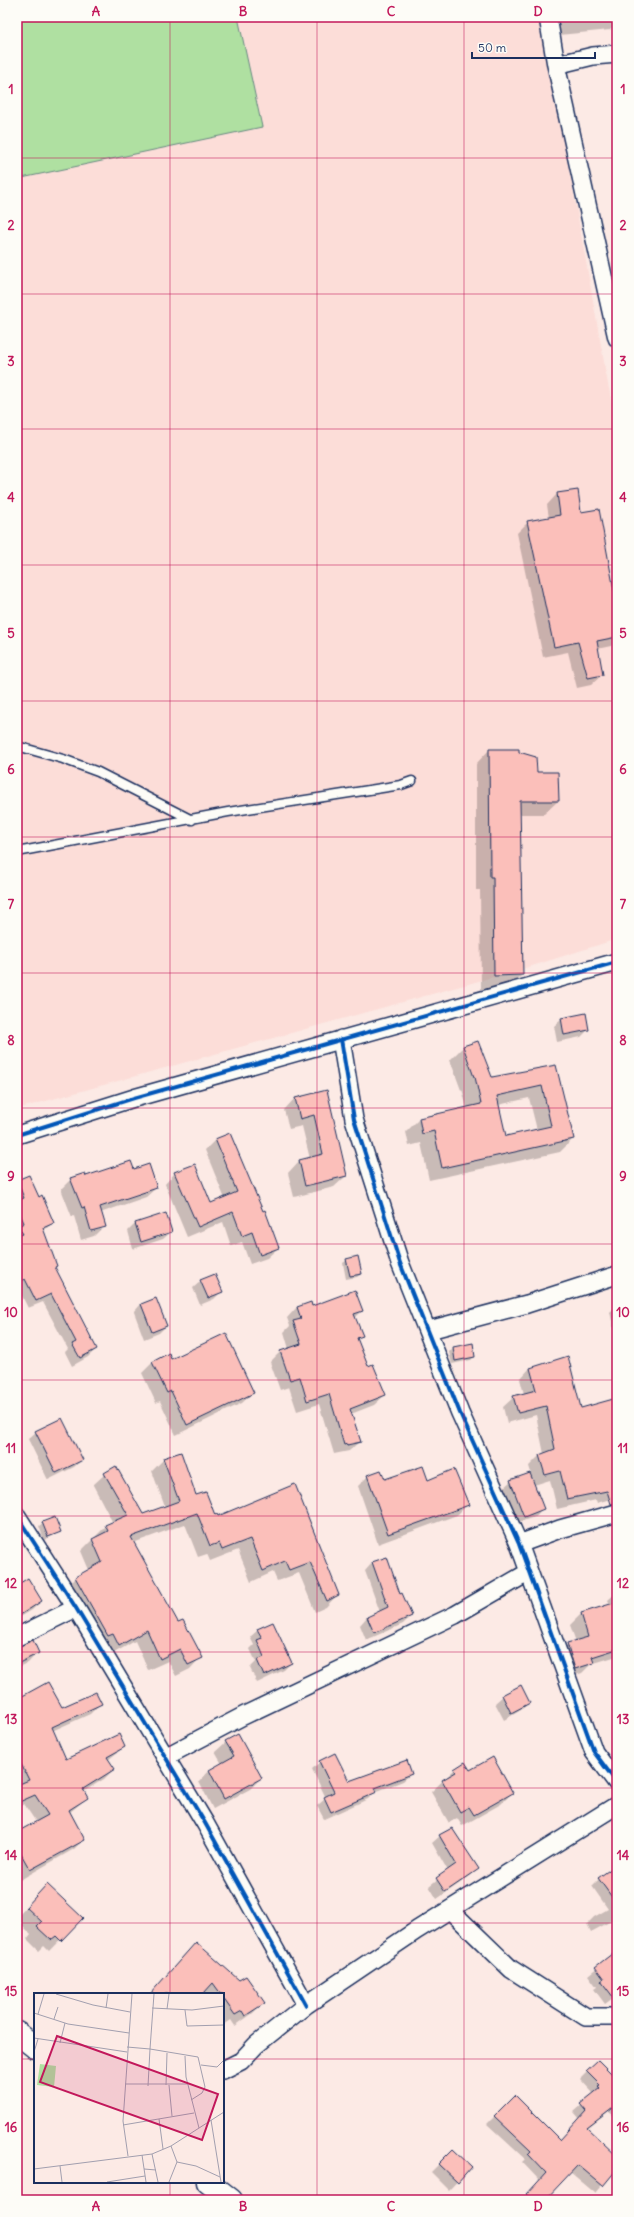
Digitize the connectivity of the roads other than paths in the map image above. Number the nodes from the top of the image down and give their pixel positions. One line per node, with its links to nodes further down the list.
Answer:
1 (548, 17): 3 (street)
2 (617, 54): 3 (street)
3 (556, 66): 4 (street)
4 (617, 338)
5 (17, 746): 7 (lane)
6 (412, 781): 7 (lane)
7 (192, 820): 8 (lane)
8 (17, 852)
9 (617, 962): 10 (street)
10 (341, 1039): 11 (street); 13 (street)
11 (17, 1135)
12 (617, 1275): 13 (street)
13 (429, 1330): 16 (street)
14 (617, 1513): 16 (street)
15 (17, 1516): 18 (street)
16 (519, 1544): 17 (street)
17 (529, 1572): 20 (street); 21 (street)
18 (76, 1608): 19 (street); 20 (street)
19 (17, 1637)
20 (165, 1757): 24 (street)
21 (617, 1783)
22 (617, 1805): 23 (street)
23 (450, 1910): 24 (street); 25 (street)
24 (306, 2005): 28 (street)
25 (617, 2017)
26 (17, 2033): 27 (main road)
27 (34, 2046)
28 (224, 2070)
29 (209, 2183): 30 (main road)
30 (231, 2200)

